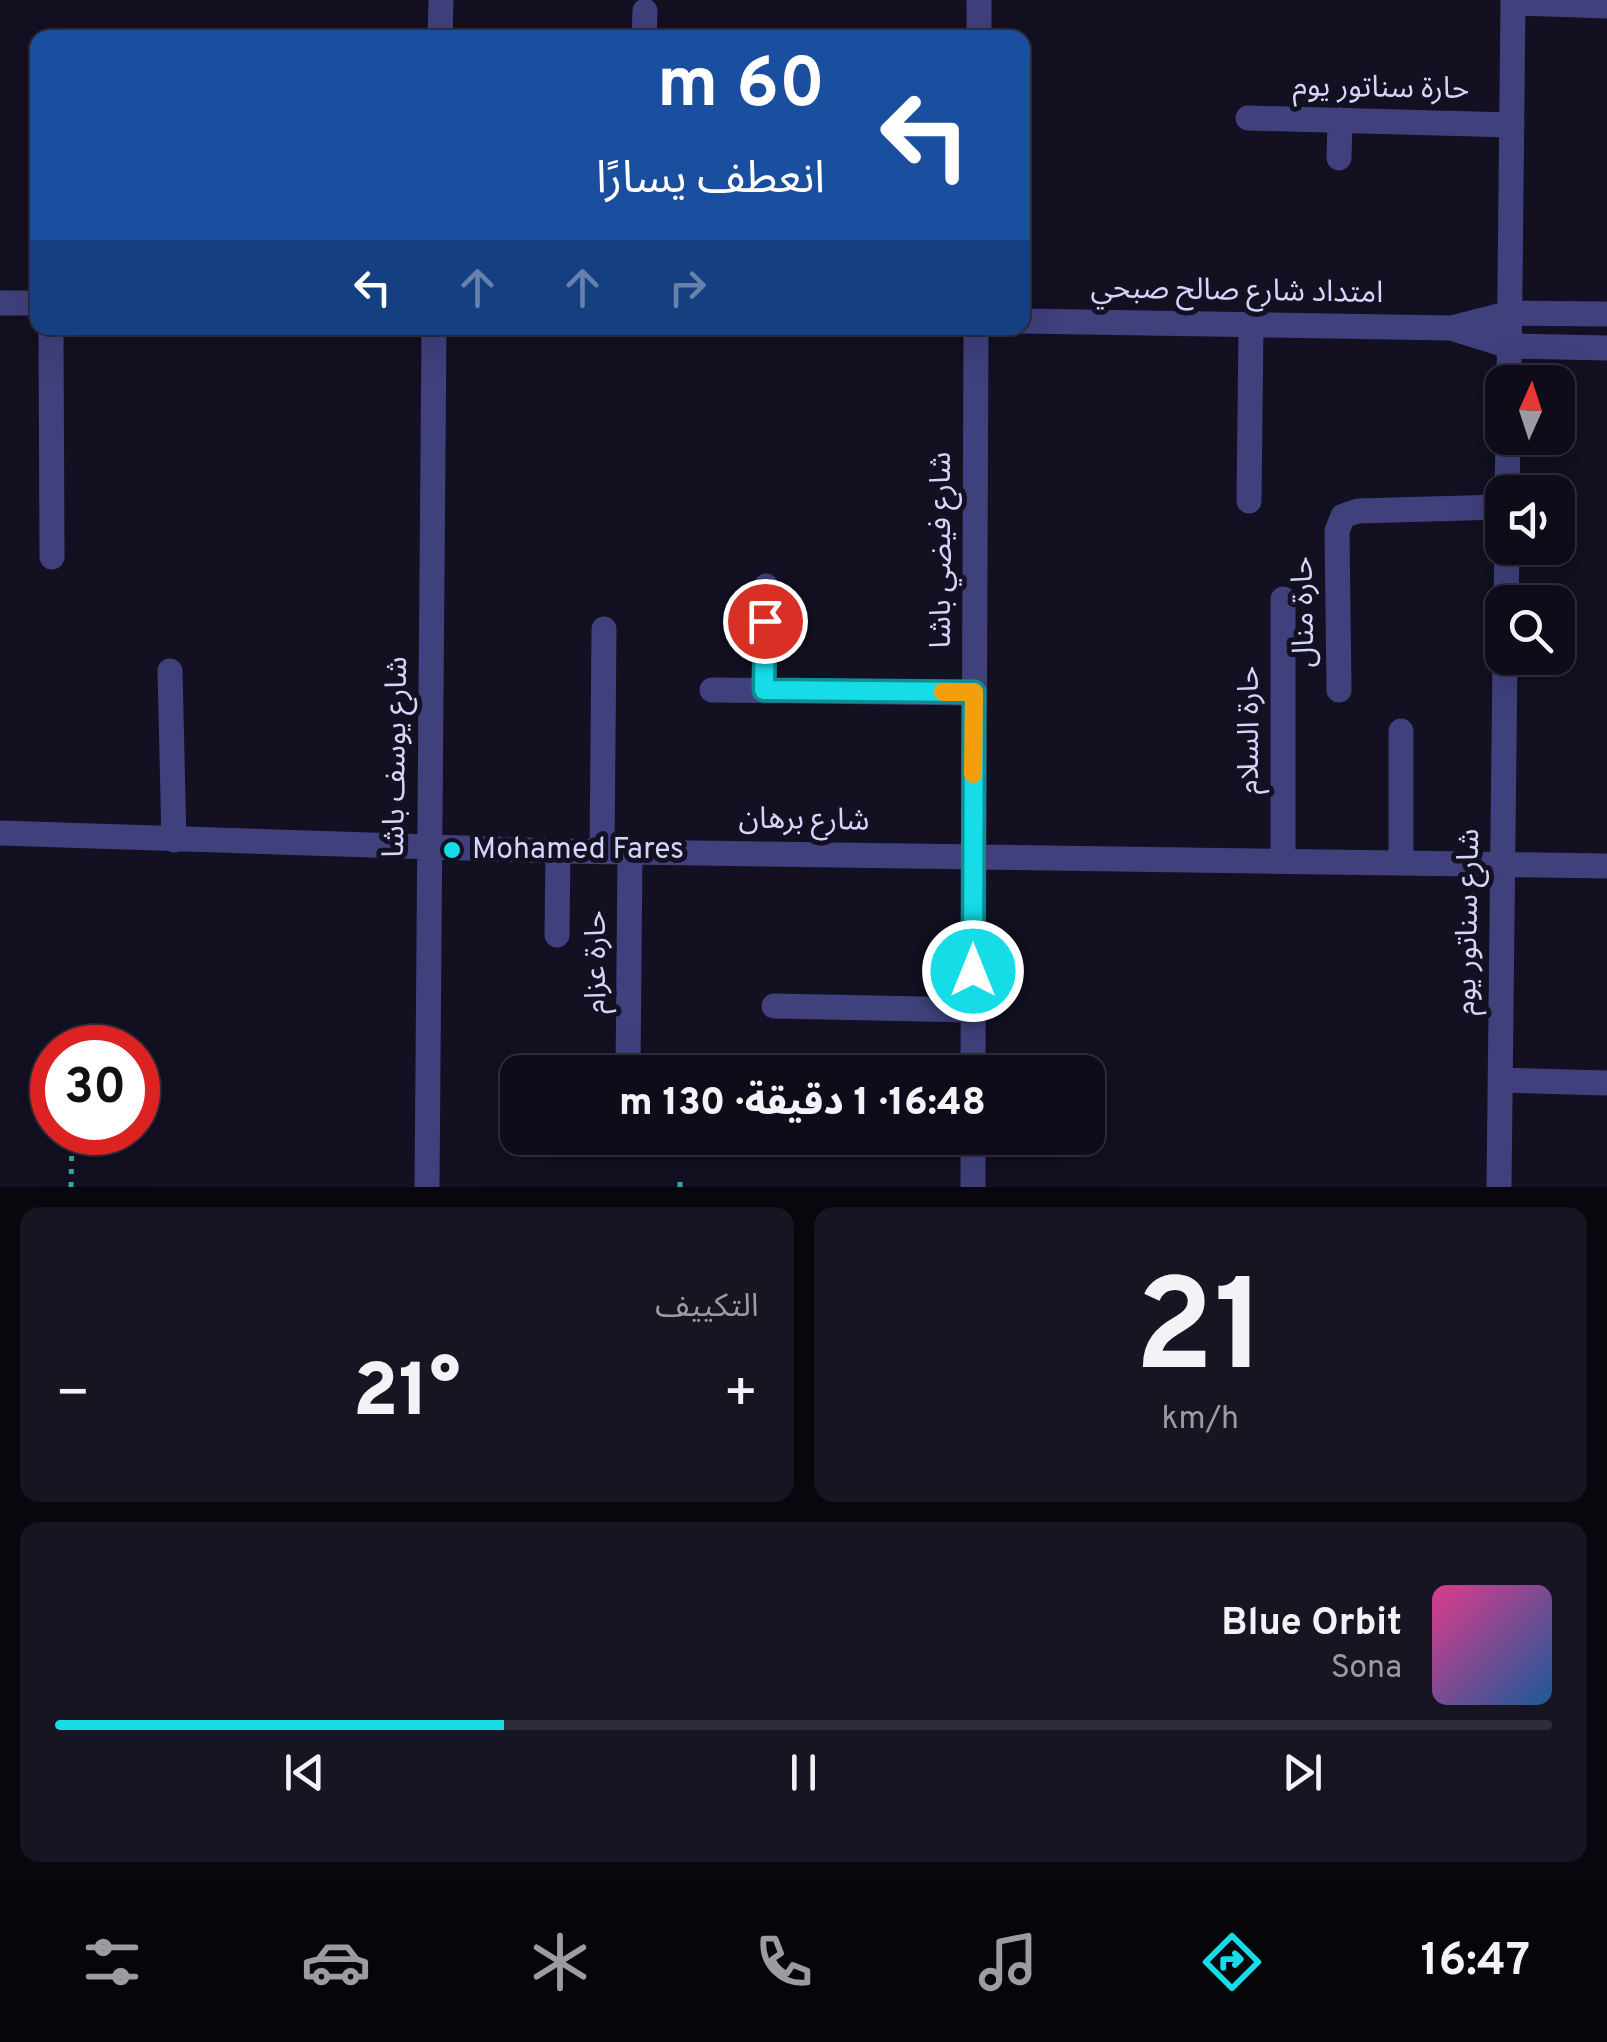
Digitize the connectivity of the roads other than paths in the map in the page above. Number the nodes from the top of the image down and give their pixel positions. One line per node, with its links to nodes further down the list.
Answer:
1 (441, 0): 6 (street)
2 (980, 0): 8 (street)
3 (1513, 2): 4 (street); 11 (street)
4 (1607, 6)
5 (645, 10): 7 (street)
6 (440, 30)
7 (644, 30)
8 (979, 30)
9 (1248, 118): 10 (street, حارة سناتور يوم)
10 (1340, 120): 11 (street, حارة سناتور يوم); 12 (street)
11 (1512, 125): 15 (street)
12 (1340, 158)
13 (0, 303): 14 (street)
14 (30, 303)
15 (1510, 313): 16 (street, امتداد شارع صالح صبحي); 19 (street, امتداد شارع صالح صبحي); 23 (street)
16 (1607, 314)
17 (1030, 321): 18 (street, امتداد شارع صالح صبحي)
18 (1251, 324): 19 (street, امتداد شارع صالح صبحي); 26 (street)
19 (1451, 328): 23 (street, امتداد شارع صالح صبحي)
20 (51, 335): 28 (street)
21 (434, 335): 41 (street, شارع يوسف باشا)
22 (976, 335): 37 (street, شارع فيضي باشا)
23 (1509, 346): 24 (street, امتداد شارع صالح صبحي); 25 (street)
24 (1607, 348)
25 (1508, 365)
26 (1249, 501)
27 (1485, 507): 36 (street, حارة منال)
28 (52, 558)
29 (766, 586): 35 (street)
30 (1283, 599): 46 (street, حارة السلام)
31 (604, 628): 43 (street)
32 (170, 671): 40 (street)
33 (1505, 675): 48 (street, شارع سناتور يوم)
34 (712, 690): 35 (street)
35 (764, 690): 37 (street)
36 (1339, 690)
37 (974, 692): 45 (street, شارع فيضي باشا)
38 (1402, 731): 47 (street)
39 (0, 833): 40 (street, شارع برهان)
40 (174, 840): 41 (street, شارع برهان)
41 (428, 848): 42 (street, شارع برهان); 58 (street, شارع يوسف باشا)
42 (558, 851): 43 (street, شارع برهان); 50 (street)
43 (602, 852): 44 (street, شارع برهان)
44 (630, 852): 45 (street, شارع برهان); 53 (street, حارة عزام)
45 (973, 856): 46 (street, شارع برهان); 52 (street, شارع فيضي باشا)
46 (1283, 861): 47 (street, شارع برهان)
47 (1401, 863): 48 (street, شارع برهان)
48 (1502, 865): 49 (street, شارع برهان); 55 (street, شارع سناتور يوم)
49 (1607, 866)
50 (557, 935)
51 (774, 1006): 52 (street)
52 (973, 1010): 54 (street, شارع فيضي باشا)
53 (628, 1055)
54 (973, 1055)
55 (1500, 1080): 56 (street); 60 (street, شارع سناتور يوم)
56 (1607, 1083)
57 (973, 1155): 59 (street)
58 (427, 1187)
59 (973, 1187)
60 (1499, 1187)

